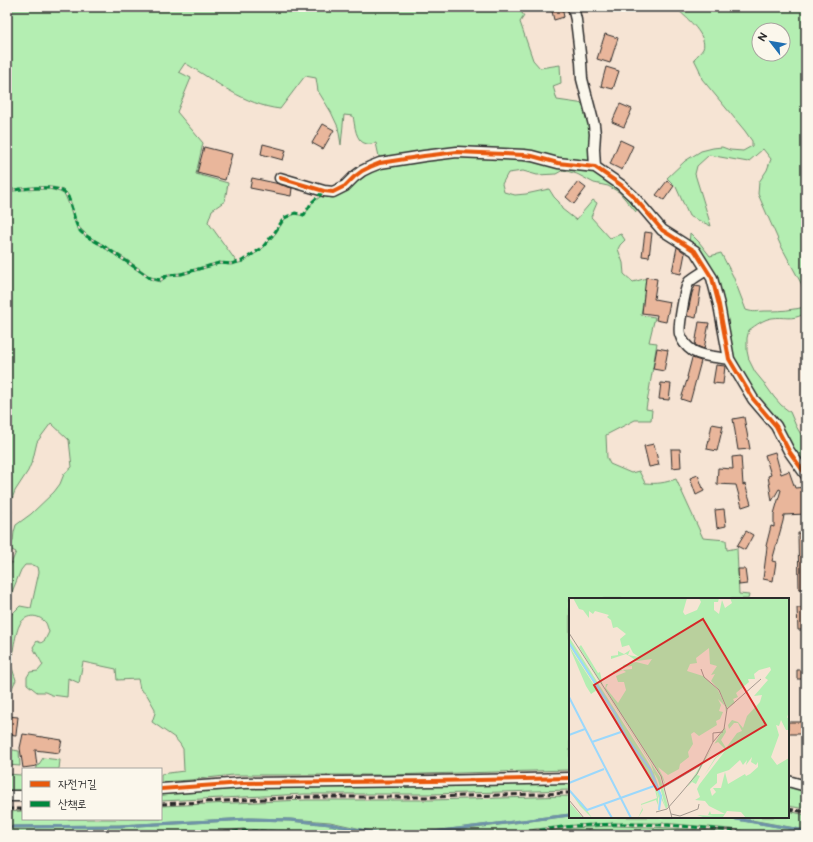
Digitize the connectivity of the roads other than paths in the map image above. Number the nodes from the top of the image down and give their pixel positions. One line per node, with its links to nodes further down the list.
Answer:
1 (573, 7): 2 (street)
2 (595, 167): 3 (street); 4 (street)
3 (280, 178)
4 (706, 270): 5 (street); 5 (street)
5 (729, 359): 6 (street)
6 (806, 476)
7 (569, 778): 10 (street)
8 (789, 781): 9 (street)
9 (806, 786)
10 (162, 789)
11 (7, 796): 12 (street)
12 (22, 796)

